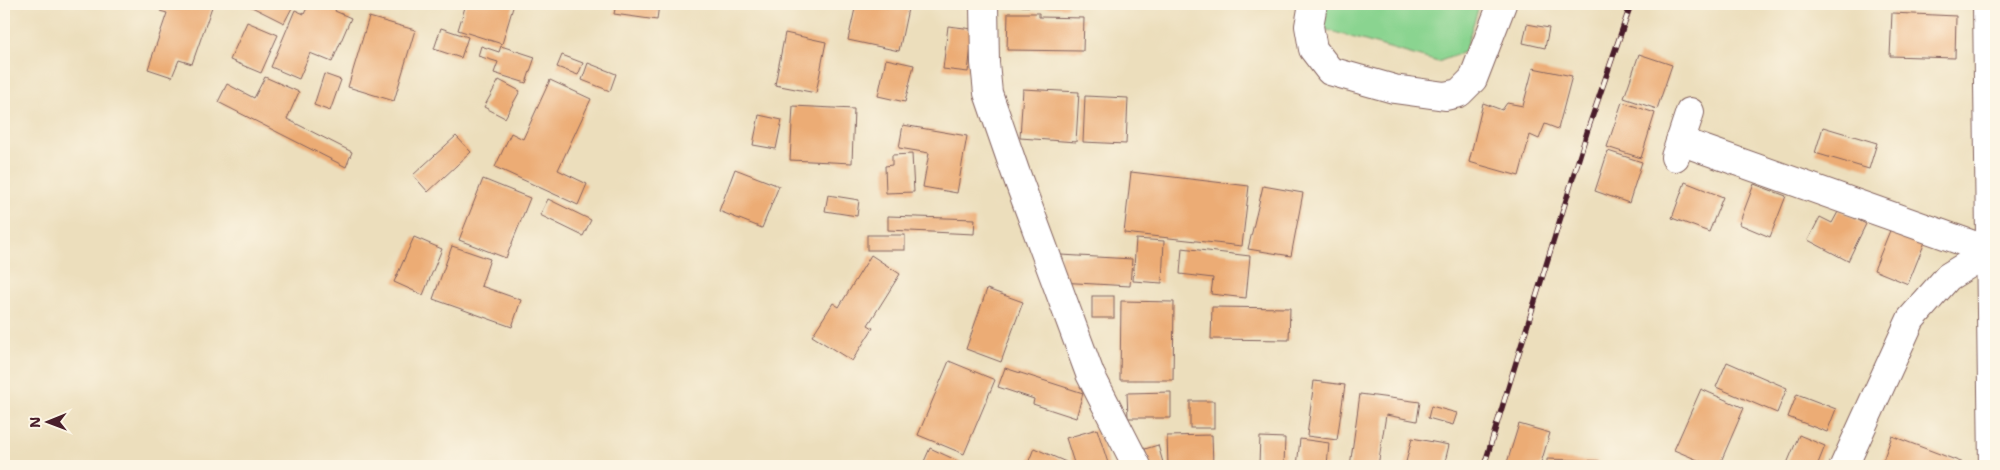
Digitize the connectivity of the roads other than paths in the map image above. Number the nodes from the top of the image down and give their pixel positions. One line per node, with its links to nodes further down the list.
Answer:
1 (984, 4): 7 (main road)
2 (1313, 4): 3 (main road)
3 (1502, 4)
4 (1987, 4): 6 (main road)
5 (1690, 112): 6 (main road)
6 (1992, 266): 8 (main road); 9 (main road)
7 (1137, 466)
8 (1844, 466)
9 (1993, 466)

